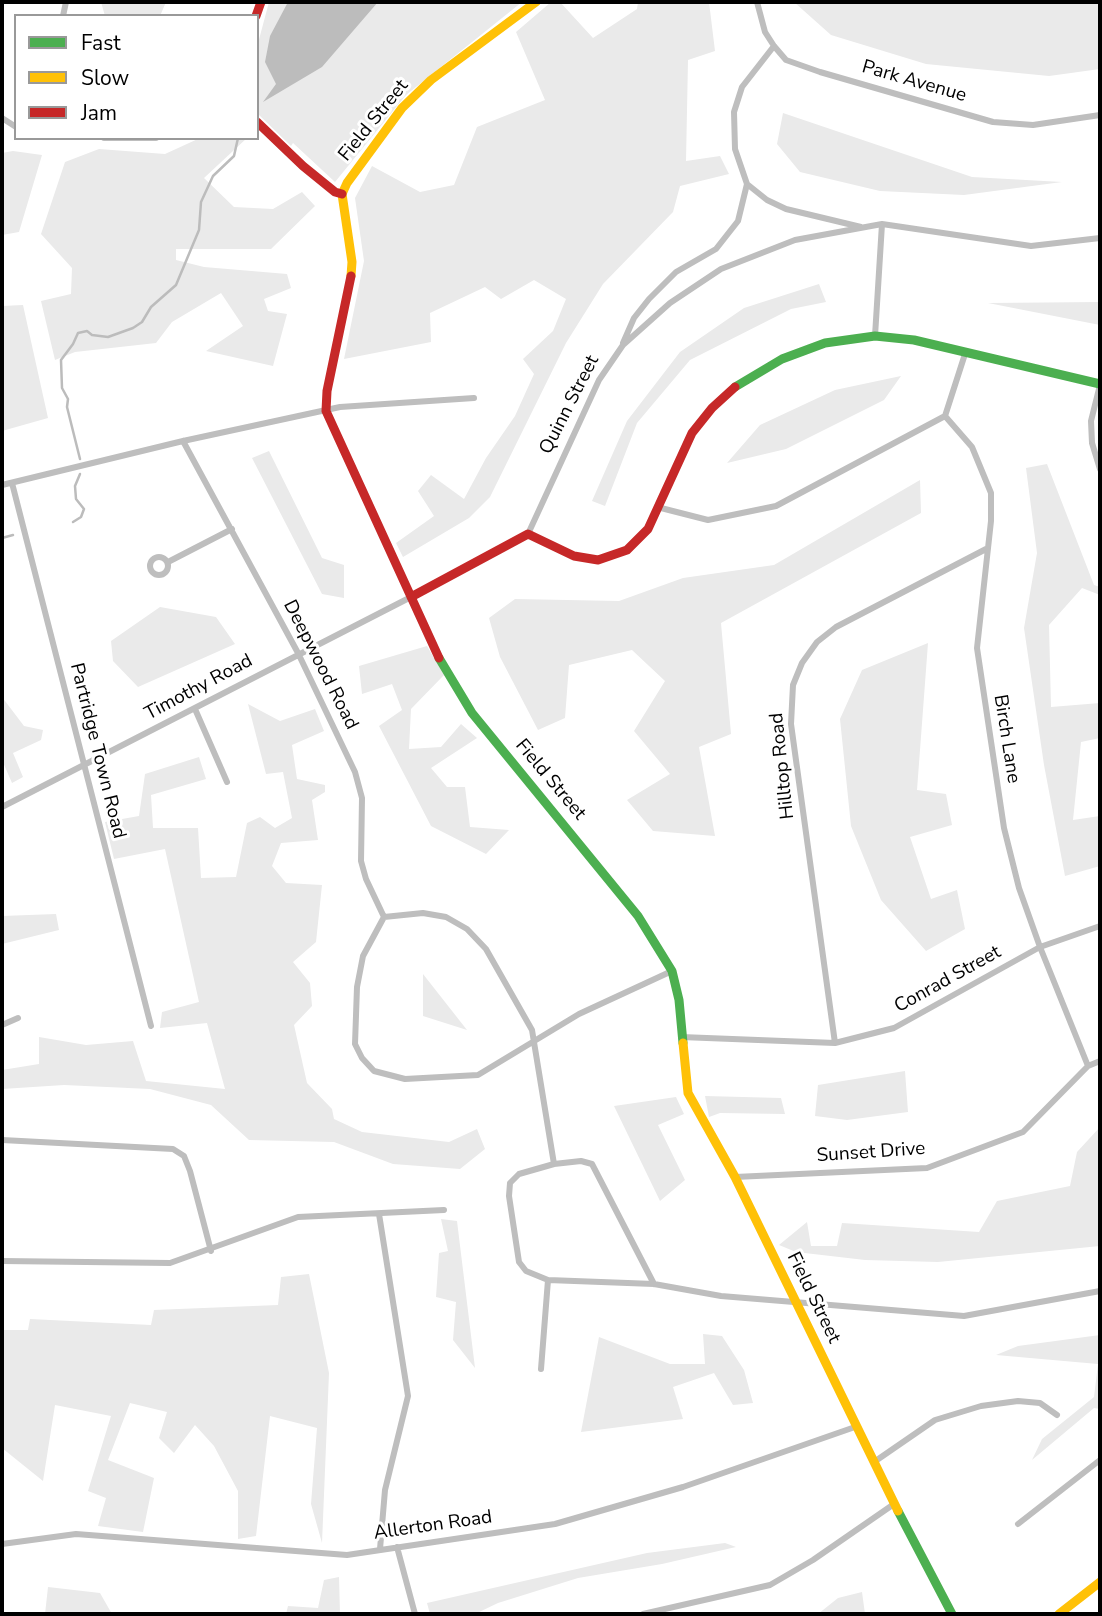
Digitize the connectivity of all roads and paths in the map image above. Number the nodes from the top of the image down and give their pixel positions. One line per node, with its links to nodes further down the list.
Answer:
1 (536, 2): 7 (street, Field Street)
2 (757, 2): 3 (street, Park Avenue)
3 (774, 46): 4 (street, Park Avenue); 6 (street)
4 (1100, 115)
5 (259, 124): 7 (street)
6 (747, 184): 9 (street, Quinn Street); 12 (street)
7 (342, 194): 16 (street)
8 (882, 224): 9 (street, Quinn Street); 10 (street, Quinn Street); 11 (street)
9 (863, 228): 12 (street, Quinn Street)
10 (1100, 238)
11 (875, 336): 13 (street); 22 (street)
12 (622, 345): 24 (street, Quinn Street)
13 (965, 354): 14 (street); 17 (street)
14 (1100, 385): 19 (street)
15 (474, 398): 16 (street)
16 (326, 411): 18 (street); 27 (street, Field Street)
17 (945, 416): 22 (street); 25 (street, Birch Lane)
18 (183, 441): 20 (street); 23 (street, Deepwood Road)
19 (1100, 469)
20 (12, 483): 21 (street); 30 (street, Partridge Town Road)
21 (2, 485)
22 (657, 507): 24 (street)
23 (232, 529): 26 (street); 28 (street, Deepwood Road)
24 (528, 534): 27 (street)
25 (986, 549): 35 (street, Birch Lane); 42 (street, Hilltop Road)
26 (168, 562)
27 (411, 597): 28 (street, Timothy Road); 36 (street, Field Street)
28 (298, 653): 29 (street, Timothy Road); 33 (street, Deepwood Road)
29 (195, 709): 30 (street, Timothy Road); 31 (street)
30 (85, 765): 32 (street, Timothy Road); 39 (street, Partridge Town Road)
31 (227, 782)
32 (2, 807)
33 (384, 917): 41 (street); 41 (street)
34 (1100, 926): 35 (street, Conrad Street)
35 (1040, 947): 42 (street, Conrad Street); 44 (street, Birch Lane)
36 (672, 971): 40 (street, Field Street); 41 (street)
37 (18, 1018): 38 (street)
38 (2, 1025)
39 (151, 1026)
40 (681, 1037): 42 (street, Conrad Street); 47 (street, Field Street)
41 (536, 1042): 46 (street)
42 (835, 1043)
43 (1100, 1061): 44 (street, Sunset Drive)
44 (1088, 1066): 47 (street, Sunset Drive)
45 (2, 1140): 50 (street)
46 (554, 1164): 52 (street); 53 (street)
47 (735, 1177): 55 (street, Field Street)
48 (444, 1210): 49 (street)
49 (379, 1214): 50 (street); 65 (street)
50 (211, 1251): 51 (street)
51 (2, 1261)
52 (548, 1280): 53 (street); 56 (street)
53 (654, 1284): 55 (street)
54 (1100, 1291): 55 (street)
55 (795, 1301): 58 (street, Field Street)
56 (541, 1369)
57 (1058, 1415): 60 (street)
58 (855, 1427): 60 (street, Field Street); 64 (street, Allerton Road)
59 (1100, 1460): 62 (street)
60 (874, 1462): 61 (street, Field Street)
61 (894, 1504): 68 (street); 69 (street, Field Street)
62 (1018, 1524)
63 (2, 1544): 65 (street, Allerton Road)
64 (397, 1548): 65 (street, Allerton Road); 67 (street)
65 (380, 1549)
66 (1100, 1582): 70 (street)
67 (415, 1614)
68 (643, 1614)
69 (952, 1614)
70 (1059, 1614)

